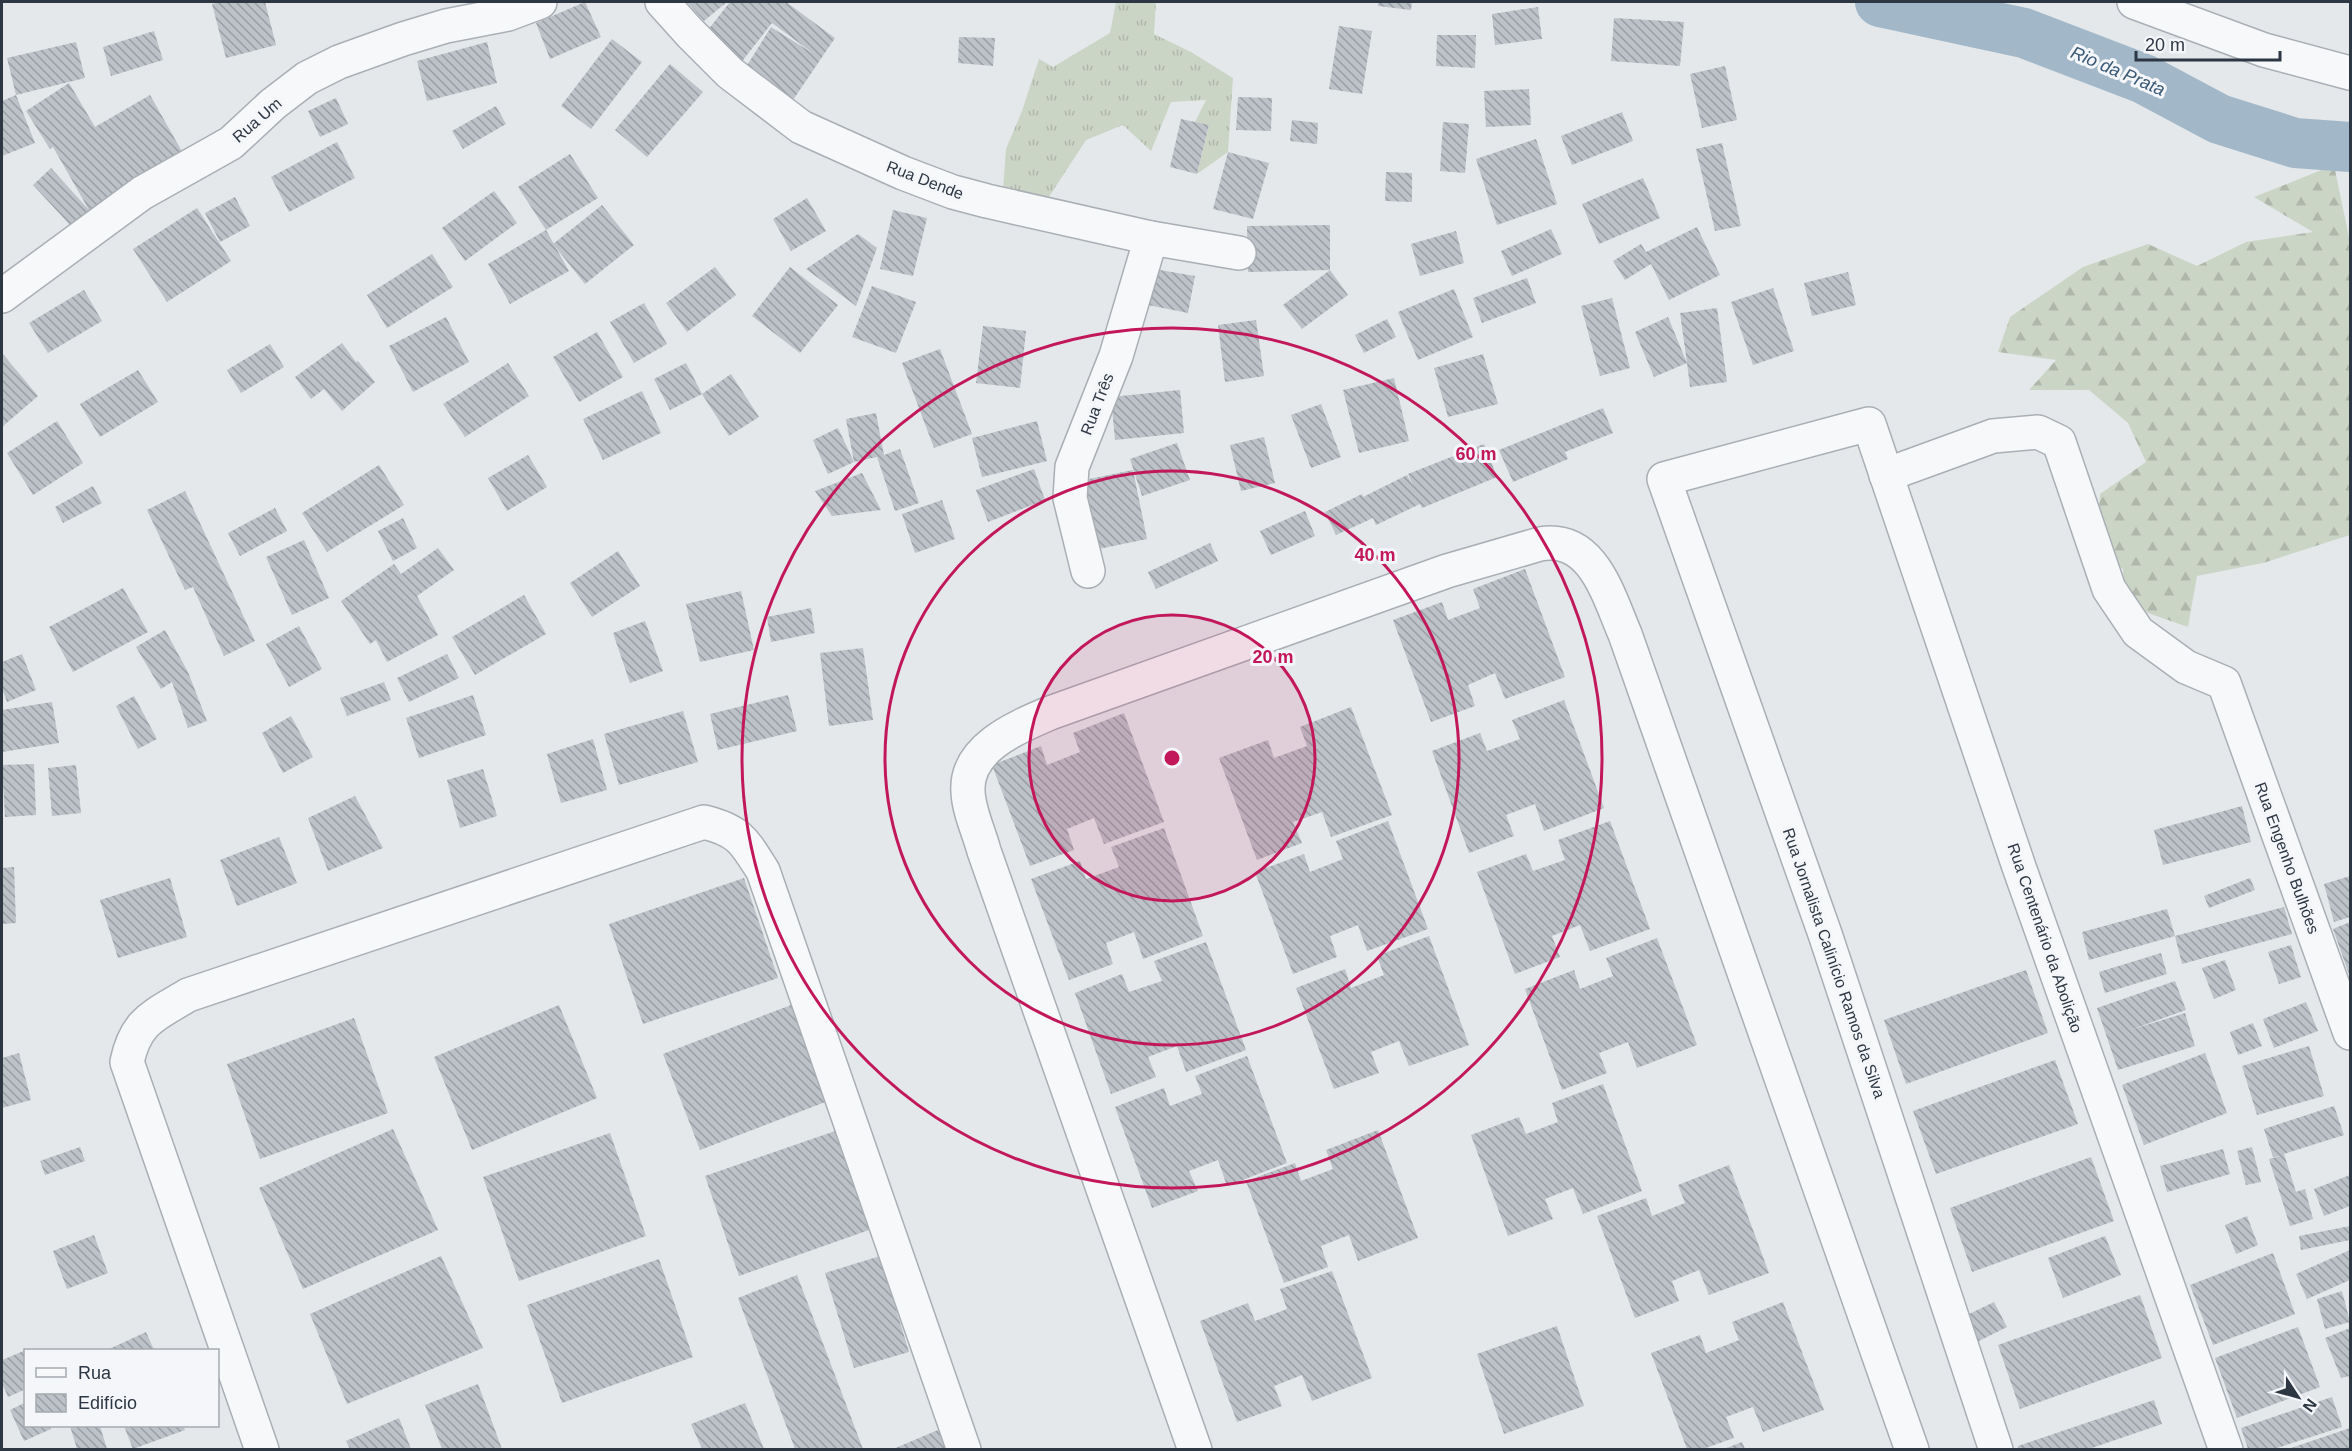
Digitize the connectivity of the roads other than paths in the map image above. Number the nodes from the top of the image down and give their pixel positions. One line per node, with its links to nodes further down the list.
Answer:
1 (540, 2): 7 (street, Rua Um)
2 (662, 2): 5 (street, Rua Dende)
3 (2134, 2): 4 (street)
4 (2350, 73)
5 (1151, 237): 6 (street, Rua Dende); 10 (street, Rua Três)
6 (1239, 253)
7 (2, 296)
8 (1886, 475): 9 (street, Rua Centenário da Abolição); 11 (street, Rua Engenho Bulhões); 17 (street, Rua Centenário da Abolição)
9 (1664, 479): 16 (street, Rua Jornalista Calinício Ramos da Silva)
10 (1088, 571)
11 (2350, 1034)
12 (262, 1449): 13 (street)
13 (964, 1449)
14 (1195, 1449): 15 (street)
15 (1912, 1449)
16 (1996, 1449)
17 (2226, 1449)

